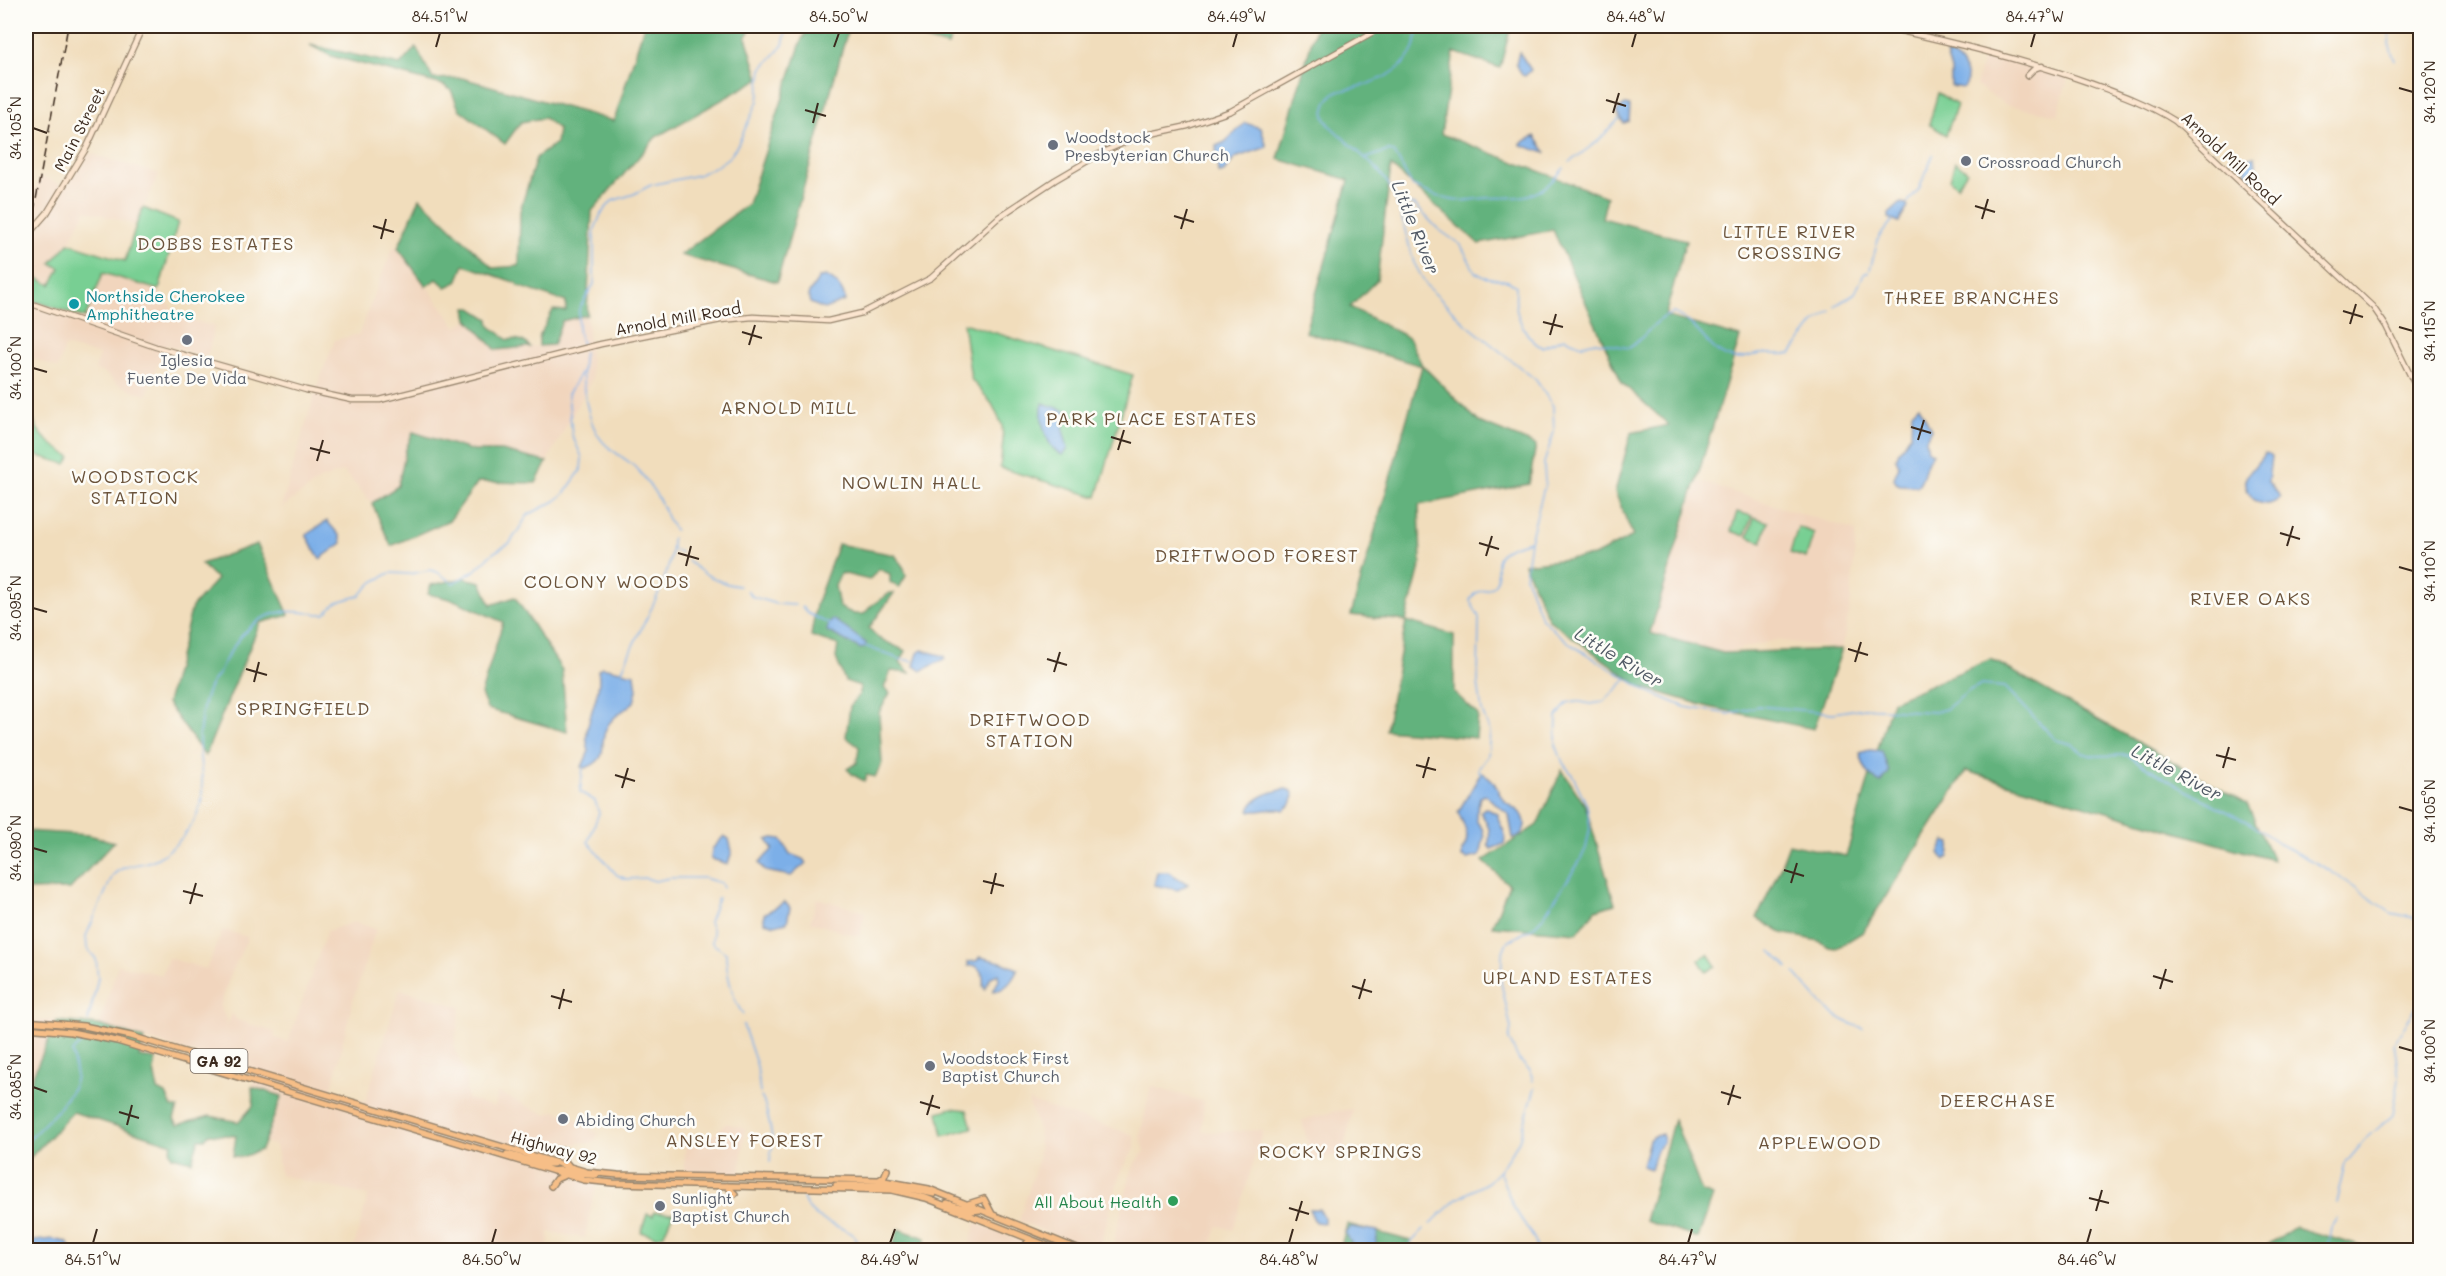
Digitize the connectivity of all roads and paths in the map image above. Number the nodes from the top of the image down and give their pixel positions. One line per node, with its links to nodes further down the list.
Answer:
1 (143, 26): 6 (main road, Main Street)
2 (1383, 26): 7 (main road, Arnold Mill Road)
3 (1879, 26): 4 (main road, Arnold Mill Road)
4 (2042, 66): 5 (main road); 8 (main road, Arnold Mill Road)
5 (2027, 76)
6 (26, 237)
7 (26, 302)
8 (2421, 395)
9 (26, 1021): 13 (main road, Highway 92 / GA 92)
10 (26, 1028): 12 (main road, Highway 92 / GA 92)
11 (564, 1150): 14 (main road)
12 (490, 1153): 13 (main road); 16 (main road, Highway 92 / GA 92)
13 (555, 1163): 14 (main road, Highway 92 / GA 92)
14 (573, 1169): 17 (main road, Highway 92 / GA 92)
15 (740, 1170): 19 (main road)
16 (550, 1171): 17 (main road); 18 (main road, Highway 92 / GA 92); 18 (main road)
17 (604, 1174): 19 (main road, Highway 92 / GA 92)
18 (566, 1176): 22 (main road, Highway 92 / GA 92)
19 (750, 1177): 20 (main road, Highway 92 / GA 92)
20 (879, 1180): 21 (main road, Highway 92 / GA 92); 21 (main road)
21 (896, 1182): 25 (main road, Highway 92 / GA 92)
22 (726, 1185): 23 (main road, Highway 92 / GA 92); 24 (main road)
23 (826, 1187): 25 (main road); 26 (main road, Highway 92 / GA 92)
24 (735, 1194)
25 (944, 1195): 27 (main road, Highway 92 / GA 92)
26 (933, 1200): 28 (main road); 31 (main road, Highway 92 / GA 92)
27 (964, 1204): 28 (main road, Highway 92 / GA 92); 29 (main road)
28 (979, 1211): 29 (main road, Highway 92 / GA 92); 30 (main road)
29 (993, 1215): 30 (main road, Highway 92 / GA 92)
30 (1019, 1226): 32 (main road, Highway 92 / GA 92)
31 (1027, 1238): 32 (main road); 33 (main road, Highway 92 / GA 92); 33 (main road)
32 (1052, 1239): 36 (main road, Highway 92 / GA 92)
33 (1038, 1243): 34 (main road, Highway 92 / GA 92); 35 (main road)
34 (1058, 1251)
35 (1067, 1251)
36 (1080, 1251)

